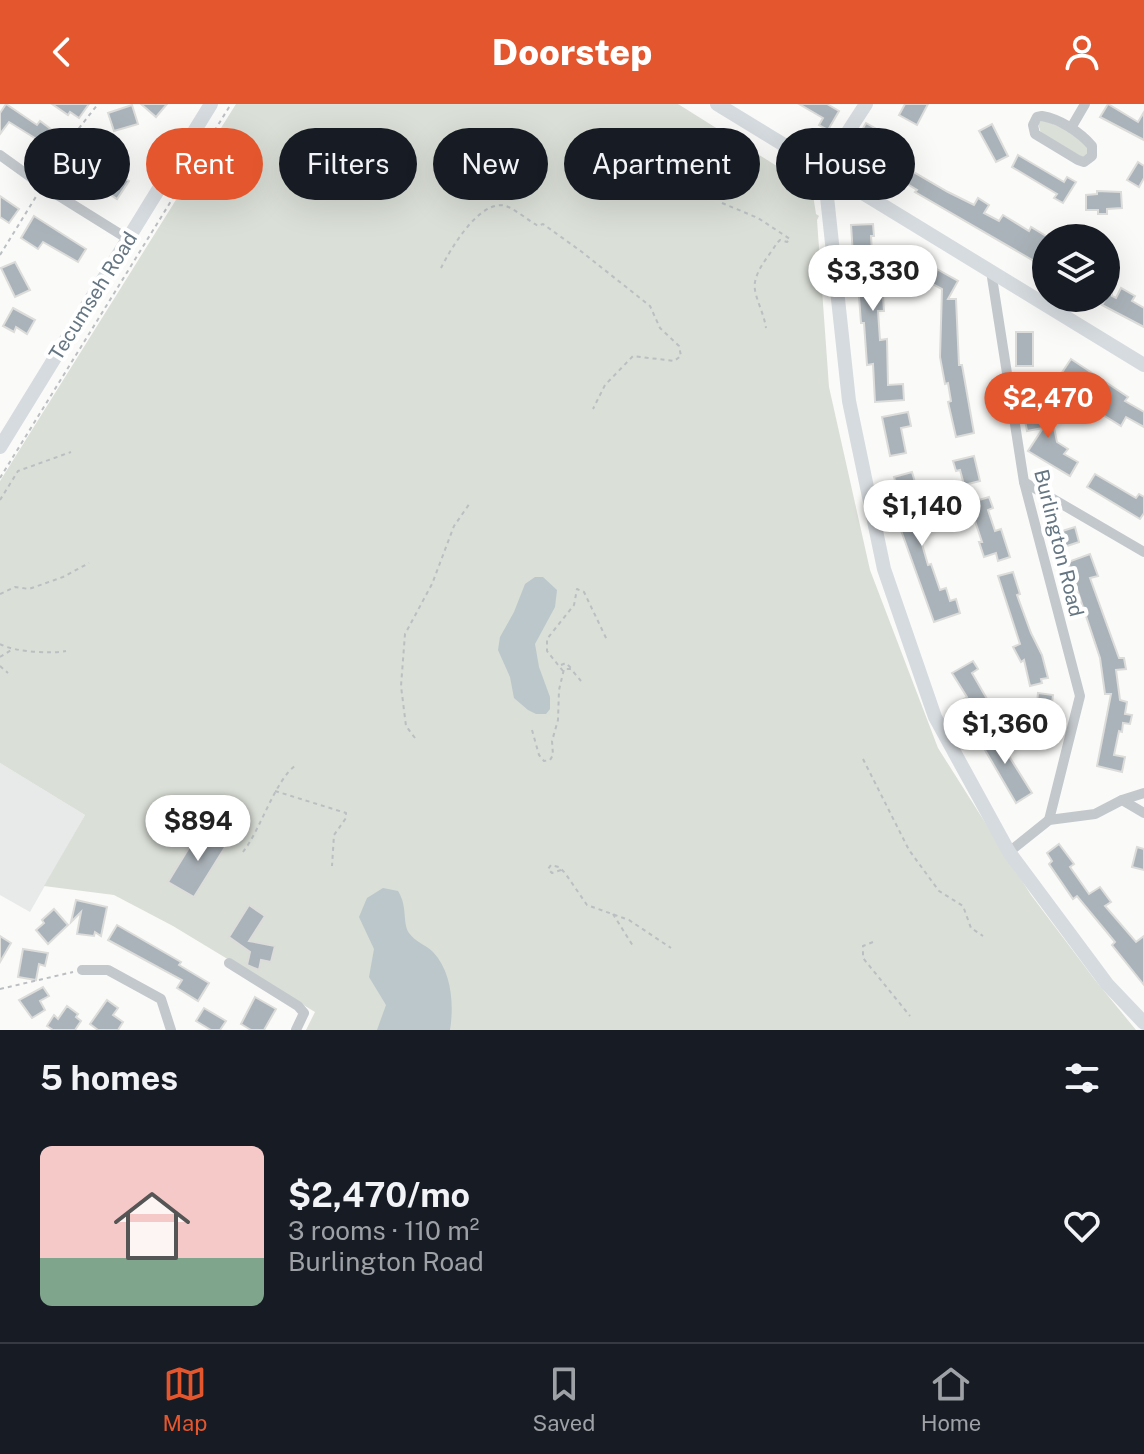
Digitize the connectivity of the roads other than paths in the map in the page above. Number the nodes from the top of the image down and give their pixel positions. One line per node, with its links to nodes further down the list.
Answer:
1 (211, 104): 11 (street, Tecumseh Road)
2 (717, 104): 7 (street)
3 (866, 104): 5 (street)
4 (1085, 104): 6 (street)
5 (850, 128)
6 (1071, 128): 6 (street)
7 (776, 140)
8 (0, 155): 11 (street)
9 (827, 200): 21 (street)
10 (875, 200): 12 (street)
11 (128, 239): 14 (street, Tecumseh Road)
12 (991, 271): 13 (street); 15 (street, Burlington Road)
13 (1144, 365)
14 (0, 447)
15 (1024, 482): 16 (street); 20 (street, Burlington Road)
16 (1144, 552)
17 (1144, 793): 18 (street)
18 (1122, 800): 19 (street); 20 (street)
19 (1144, 813)
20 (1049, 820): 21 (street)
21 (1009, 852): 24 (street)
22 (229, 963): 26 (street)
23 (82, 970): 25 (street)
24 (1144, 1023)
25 (171, 1030)
26 (296, 1030)

